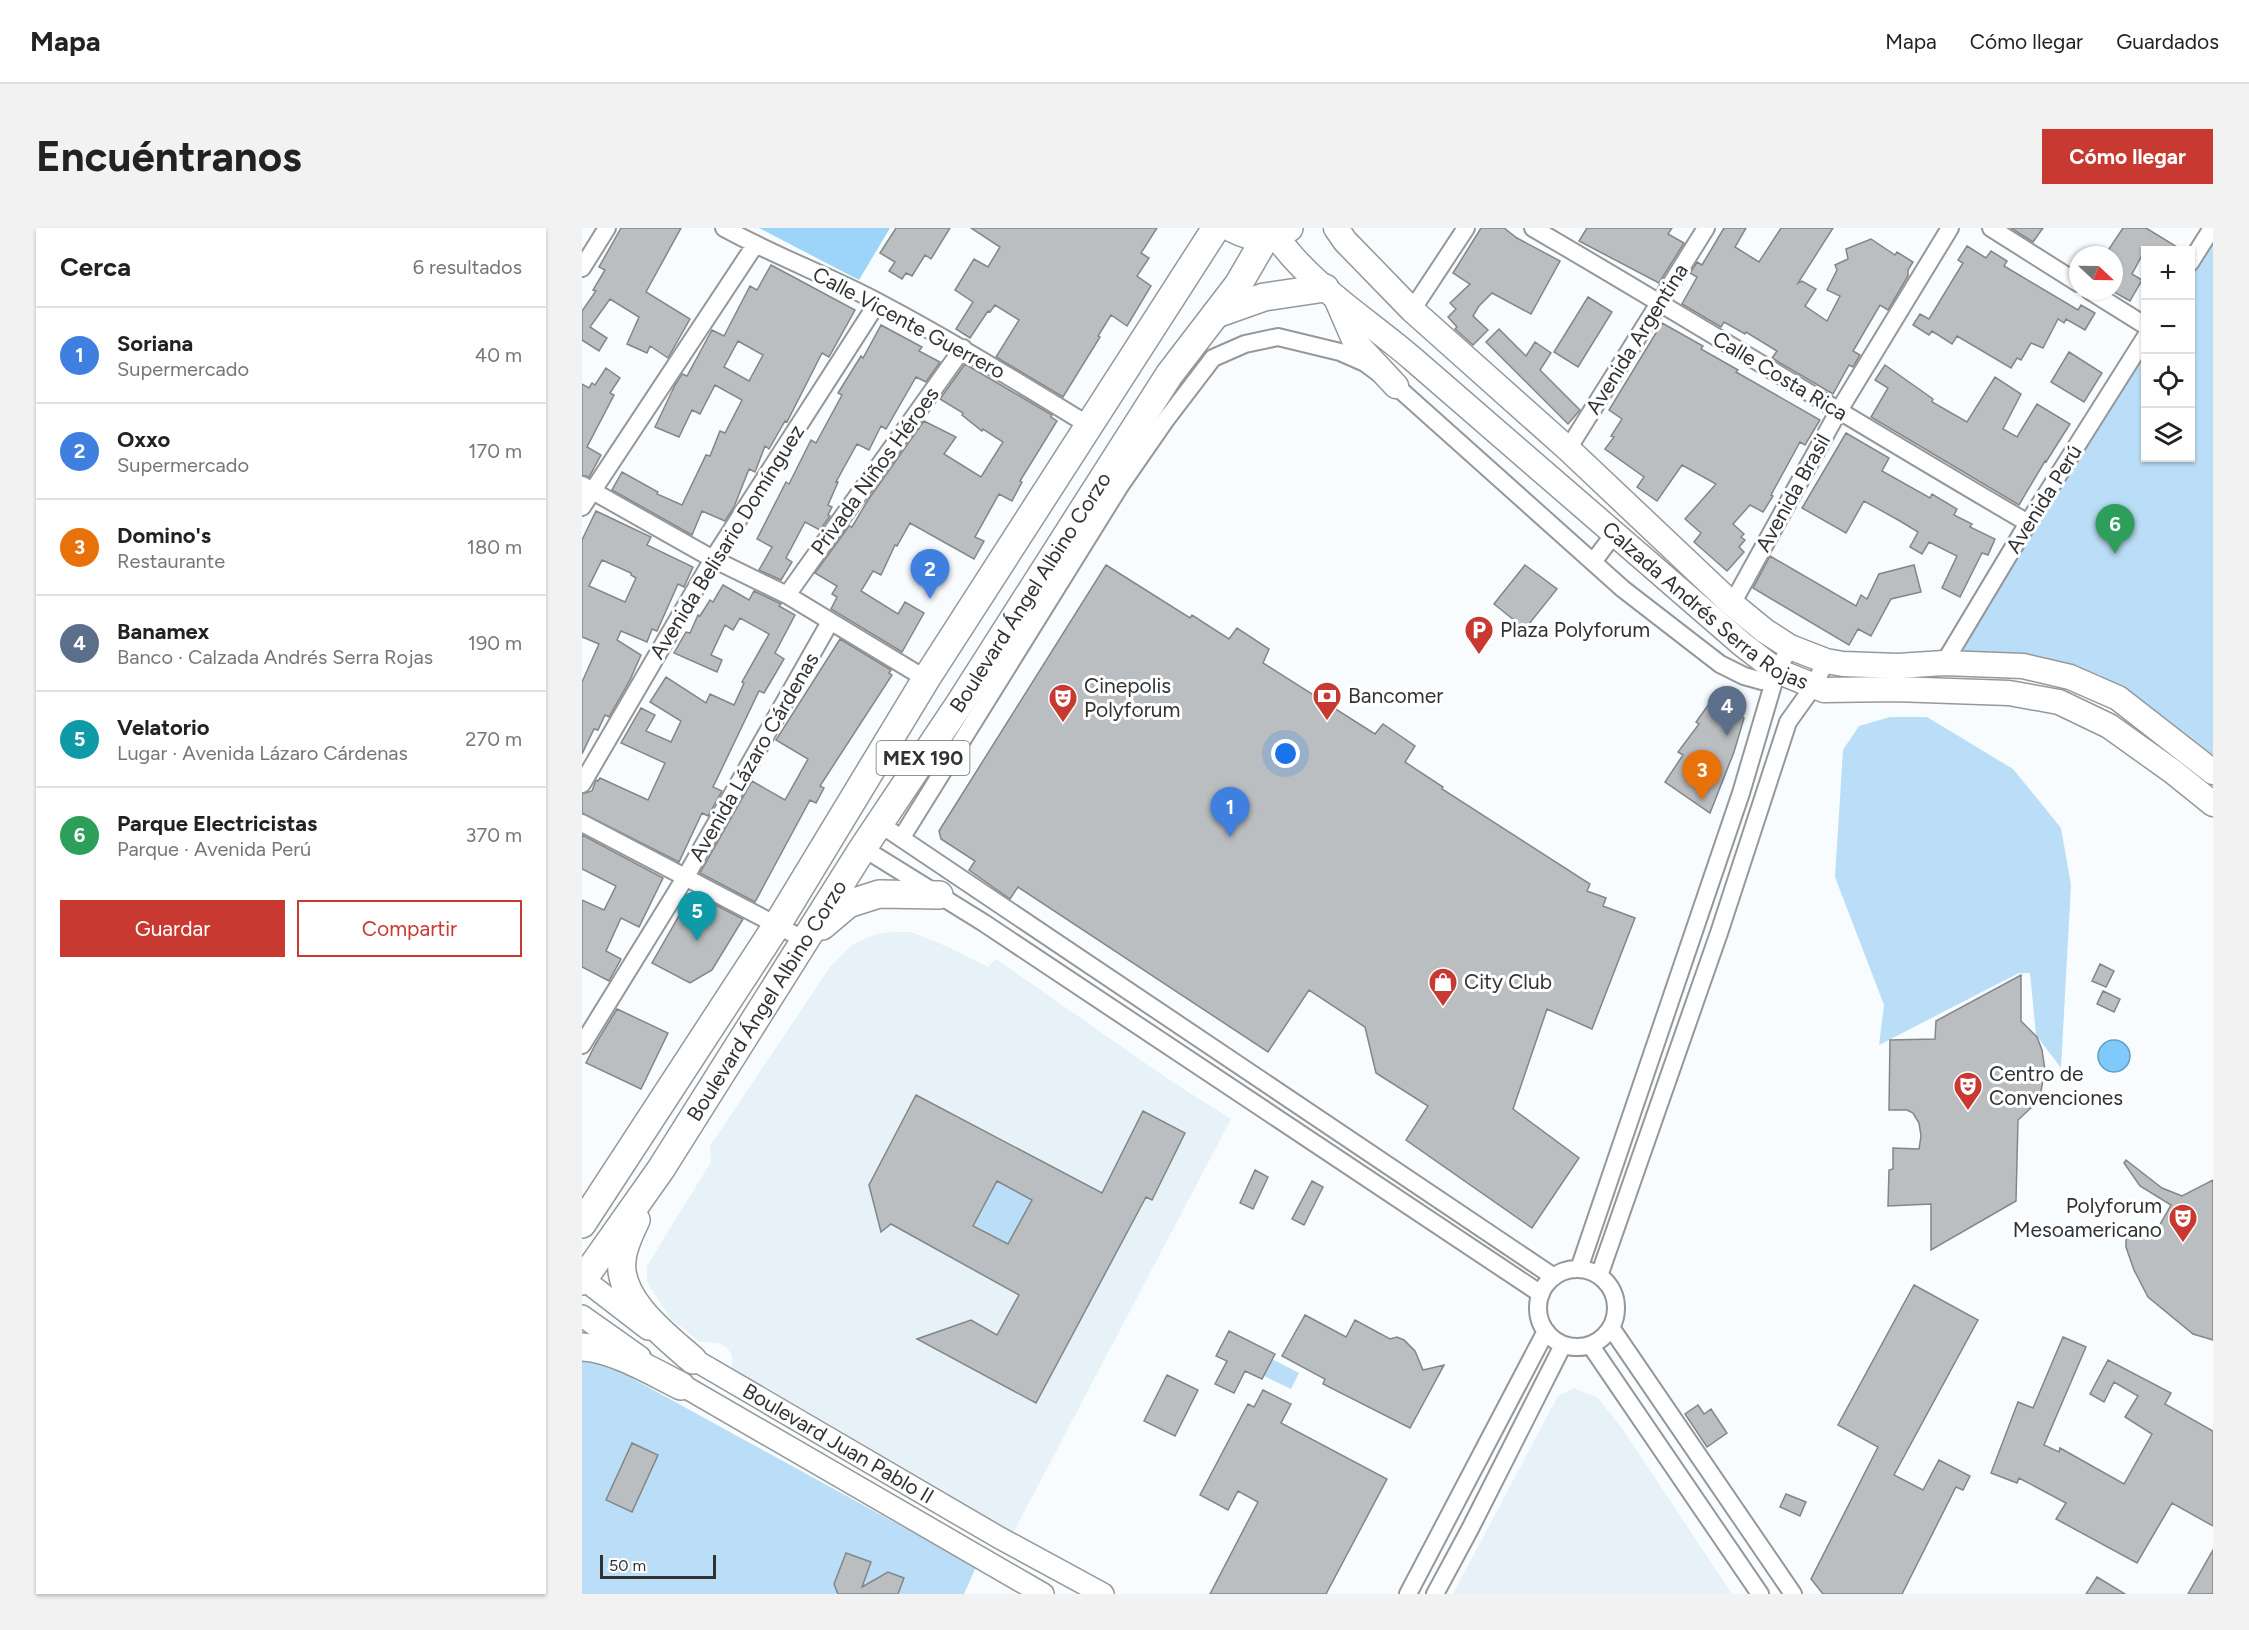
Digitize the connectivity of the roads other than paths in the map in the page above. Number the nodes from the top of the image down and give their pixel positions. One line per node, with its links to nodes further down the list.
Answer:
1 (607, 228): 15 (street)
2 (724, 228): 13 (street, Calle Vicente Guerrero)
3 (1216, 228): 29 (main road, Boulevard Ángel Albino Corzo / MEX 190)
4 (1232, 228): 12 (main road)
5 (1336, 228): 21 (main road, Calzada Andrés Serra Rojas)
6 (1466, 228): 21 (street)
7 (1533, 228): 20 (street, Calle Costa Rica)
8 (1706, 228): 20 (street, Avenida Argentina)
9 (1950, 228): 28 (street, Avenida Brasil)
10 (1991, 228): 16 (street)
11 (2212, 228): 14 (street)
12 (1277, 234): 17 (main road, Calzada Andrés Serra Rojas); 22 (main road, Boulevard Ángel Albino Corzo / MEX 190)
13 (755, 245): 19 (street, Calle Vicente Guerrero); 32 (street)
14 (2195, 255)
15 (582, 268)
16 (2069, 277)
17 (1330, 292): 22 (main road); 26 (main road); 36 (main road, Calzada Andrés Serra Rojas)
18 (2104, 300): 23 (street)
19 (878, 302): 25 (street, Calle Vicente Guerrero); 37 (street, Avenida Belisario Domínguez)
20 (1661, 303): 28 (street, Calle Costa Rica); 30 (street, Avenida Argentina)
21 (1412, 310): 30 (main road, Calzada Andrés Serra Rojas)
22 (1216, 314): 27 (main road, Boulevard Ángel Albino Corzo / MEX 190)
23 (2141, 323)
24 (2141, 342): 35 (street, Avenida Perú)
25 (963, 348): 29 (street, Calle Vicente Guerrero); 39 (street, Privada Niños Héroes)
26 (1396, 386): 31 (street); 38 (street)
27 (1159, 391): 31 (main road); 49 (main road, Boulevard Ángel Albino Corzo / MEX 190)
28 (1838, 411): 35 (street, Calle Costa Rica); 40 (street, Avenida Brasil)
29 (1090, 426): 47 (main road, Boulevard Ángel Albino Corzo / MEX 190)
30 (1568, 449): 34 (main road, Calzada Andrés Serra Rojas)
31 (1140, 458): 43 (street)
32 (587, 487): 33 (street); 37 (street)
33 (582, 507)
34 (1633, 511): 36 (main road); 40 (main road, Calzada Andrés Serra Rojas)
35 (2028, 523): 45 (street, Avenida Perú)
36 (1614, 534): 38 (street); 46 (main road, Calzada Andrés Serra Rojas)
37 (713, 559): 39 (street); 51 (street, Avenida Belisario Domínguez)
38 (1593, 562): 46 (street)
39 (787, 595): 41 (street)
40 (1732, 604): 42 (main road, Calzada Andrés Serra Rojas)
41 (831, 622): 47 (street); 56 (street, Avenida Lázaro Cárdenas)
42 (1790, 646): 44 (main road, Calzada Andrés Serra Rojas); 46 (street)
43 (1013, 658): 49 (main road); 54 (street)
44 (1826, 661): 45 (main road, Calzada Andrés Serra Rojas); 48 (street)
45 (1944, 663): 50 (main road, Calzada Andrés Serra Rojas)
46 (1777, 671): 48 (main road, Calzada Andrés Serra Rojas); 63 (street)
47 (926, 679): 58 (main road, Boulevard Ángel Albino Corzo / MEX 190)
48 (1813, 687): 52 (main road, Calzada Andrés Serra Rojas); 64 (street)
49 (960, 703): 54 (main road, Boulevard Ángel Albino Corzo / MEX 190)
50 (2213, 772)
51 (582, 784)
52 (2213, 804)
53 (582, 823): 56 (street)
54 (891, 831): 55 (main road, Boulevard Ángel Albino Corzo / MEX 190); 65 (street)
55 (863, 848): 57 (street); 59 (main road, Boulevard Ángel Albino Corzo / MEX 190)
56 (685, 878): 58 (street); 60 (street, Avenida Lázaro Cárdenas)
57 (939, 895): 59 (main road); 67 (street)
58 (777, 925): 59 (street); 62 (main road, Boulevard Ángel Albino Corzo / MEX 190)
59 (805, 940): 61 (main road, Boulevard Ángel Albino Corzo / MEX 190)
60 (582, 1045)
61 (661, 1169): 66 (main road, Boulevard Ángel Albino Corzo / MEX 190); 74 (main road)
62 (582, 1224)
63 (1579, 1269): 64 (street); 65 (street)
64 (1599, 1276): 69 (street)
65 (1554, 1277): 67 (street)
66 (582, 1279): 74 (street, Boulevard Juan Pablo II)
67 (1541, 1294): 70 (street)
68 (582, 1316): 75 (street, Boulevard Juan Pablo II)
69 (1612, 1329): 72 (street); 83 (street)
70 (1546, 1331): 71 (street); 80 (street)
71 (1563, 1345): 72 (street); 81 (street)
72 (1591, 1346): 82 (street)
73 (582, 1347): 75 (main road)
74 (693, 1360): 76 (street, Boulevard Juan Pablo II)
75 (681, 1386): 77 (street, Boulevard Juan Pablo II)
76 (938, 1502): 77 (street); 79 (street, Boulevard Juan Pablo II)
77 (905, 1514): 78 (street, Boulevard Juan Pablo II)
78 (1043, 1594)
79 (1103, 1594)
80 (1408, 1594)
81 (1435, 1594)
82 (1760, 1594)
83 (1793, 1594)

